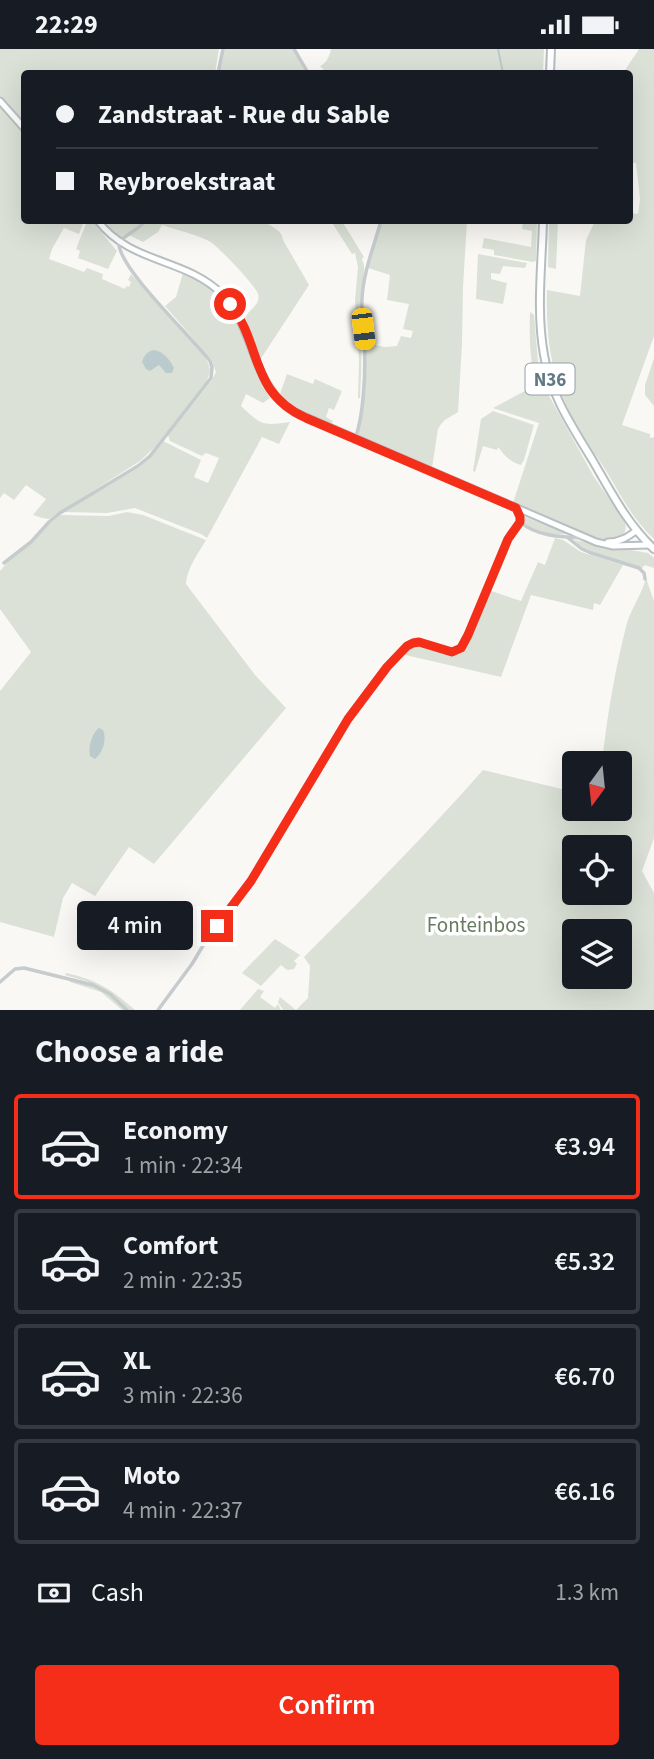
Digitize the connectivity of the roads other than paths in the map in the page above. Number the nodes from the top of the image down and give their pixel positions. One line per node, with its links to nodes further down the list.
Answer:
1 (223, 49): 4 (street)
2 (294, 49): 5 (street)
3 (551, 49): 6 (main road)
4 (219, 70)
5 (306, 70)
6 (550, 70)
7 (0, 101): 8 (main road)
8 (21, 125)
9 (101, 224): 13 (main road)
10 (142, 224): 13 (street)
11 (380, 224): 14 (street)
12 (544, 224): 17 (main road, N36)
13 (121, 240): 14 (main road); 21 (street)
14 (355, 439): 15 (main road)
15 (516, 508): 16 (street); 19 (main road)
16 (520, 522): 18 (street); 25 (street)
17 (637, 530): 19 (main road); 20 (main road, N36)
18 (567, 537): 19 (street); 22 (street)
19 (588, 538): 20 (main road)
20 (652, 547)
21 (4, 563)
22 (645, 579)
23 (0, 982): 24 (street)
24 (127, 1010)
25 (158, 1010)

